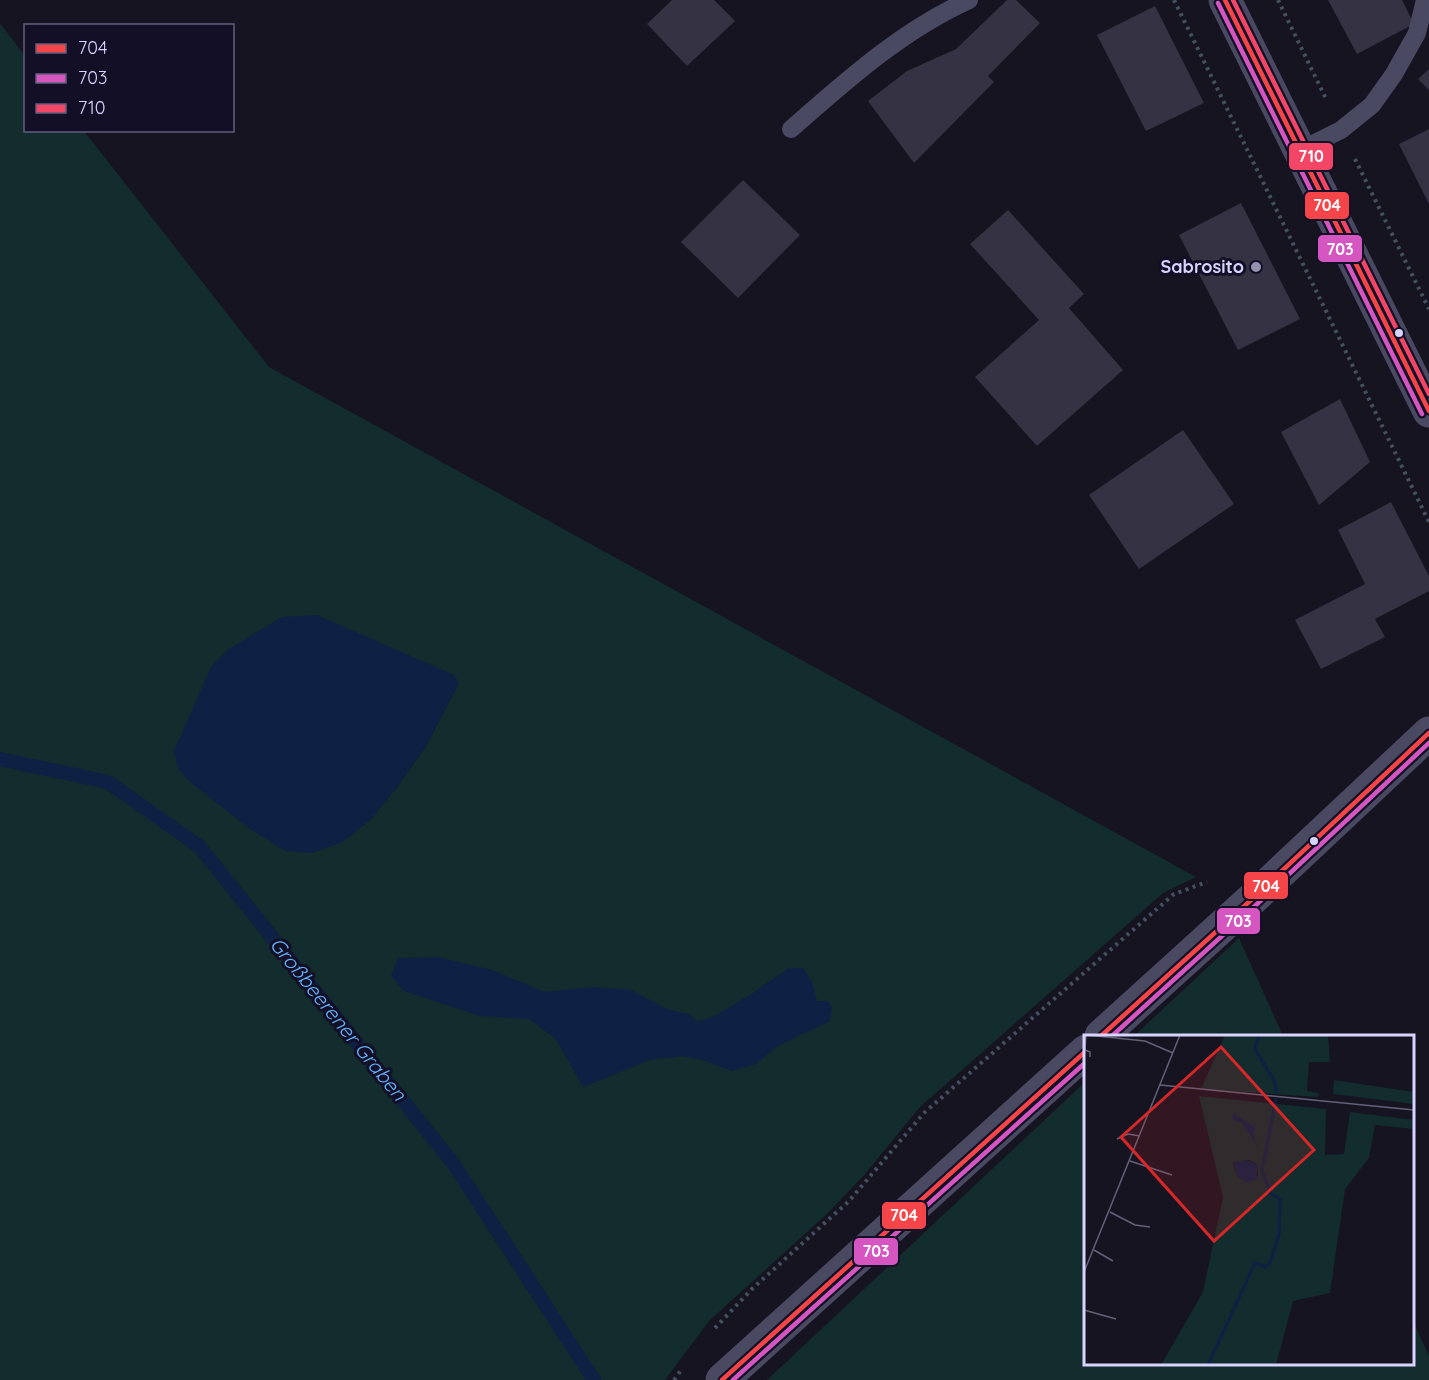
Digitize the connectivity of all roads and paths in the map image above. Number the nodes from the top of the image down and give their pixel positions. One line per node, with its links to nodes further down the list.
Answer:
1 (969, 0): 5 (lane)
2 (1174, 0): 8 (path)
3 (1225, 0): 6 (street)
4 (1425, 0): 6 (lane)
5 (792, 129)
6 (1299, 151): 7 (street)
7 (1429, 411)
8 (1429, 522)
9 (1429, 733): 11 (street)
10 (1216, 879): 13 (path)
11 (1102, 1035)
12 (1084, 1053): 16 (street)
13 (712, 1331)
14 (686, 1364): 15 (path)
15 (674, 1380)
16 (722, 1380)

